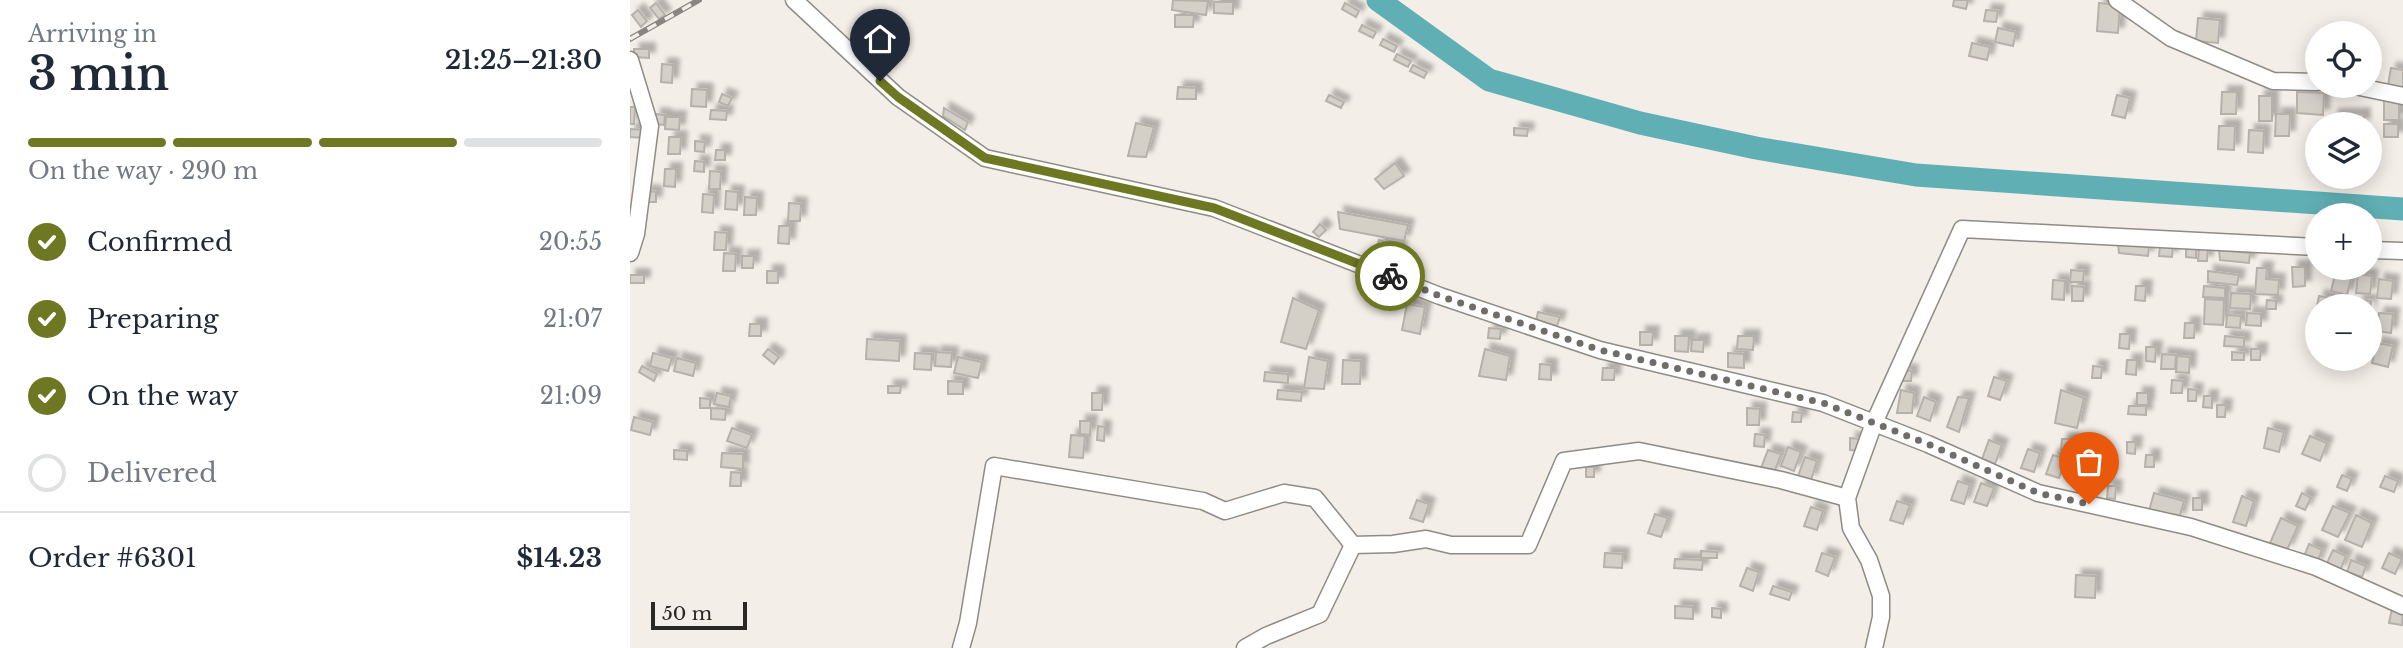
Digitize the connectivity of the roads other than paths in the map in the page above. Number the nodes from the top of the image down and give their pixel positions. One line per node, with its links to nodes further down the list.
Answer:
1 (794, 0): 11 (street)
2 (2117, 0): 4 (street)
3 (630, 60): 10 (street)
4 (2305, 82)
5 (2382, 92): 6 (street)
6 (2403, 96)
7 (2305, 246): 11 (street)
8 (2382, 250): 9 (street)
9 (2403, 251)
10 (630, 253)
11 (1874, 423): 12 (street); 14 (street)
12 (1847, 498): 13 (street); 17 (street)
13 (1353, 545): 15 (street); 16 (street)
14 (2403, 606)
15 (961, 648)
16 (1245, 648)
17 (1874, 648)

